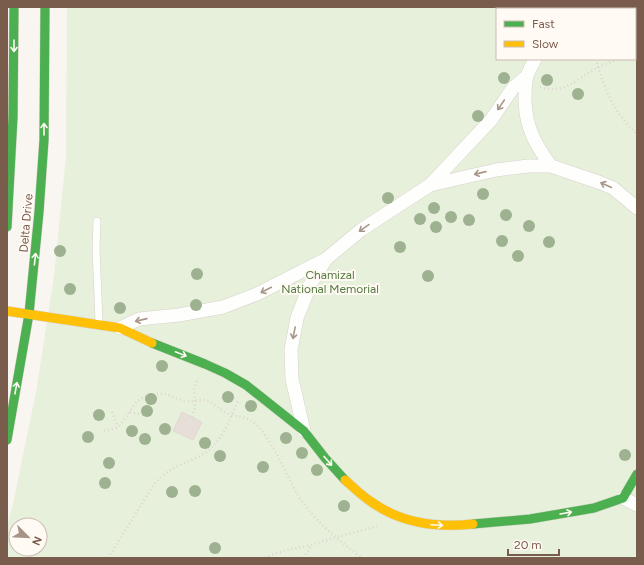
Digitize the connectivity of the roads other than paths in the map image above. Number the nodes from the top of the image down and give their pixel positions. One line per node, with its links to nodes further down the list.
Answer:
1 (14, 7): 9 (street, Delta Drive, one-way to 9)
2 (44, 7): 12 (street, Delta Drive, one-way to 2)
3 (535, 60): 4 (street)
4 (527, 76): 5 (street); 6 (street, one-way to 6)
5 (551, 166): 6 (street, one-way to 6); 7 (street, one-way to 5)
6 (430, 185): 10 (street, one-way to 10)
7 (637, 208)
8 (97, 221): 13 (lane)
9 (7, 227)
10 (326, 259): 14 (street, one-way to 14); 15 (street, one-way to 15)
11 (7, 311): 12 (street)
12 (29, 314): 13 (street); 16 (street, Delta Drive, one-way to 12)
13 (99, 324): 14 (street)
14 (120, 328): 15 (street, one-way to 15)
15 (304, 431): 18 (street, one-way to 18)
16 (7, 440)
17 (637, 474): 18 (street)
18 (623, 498): 19 (street)
19 (637, 506)

